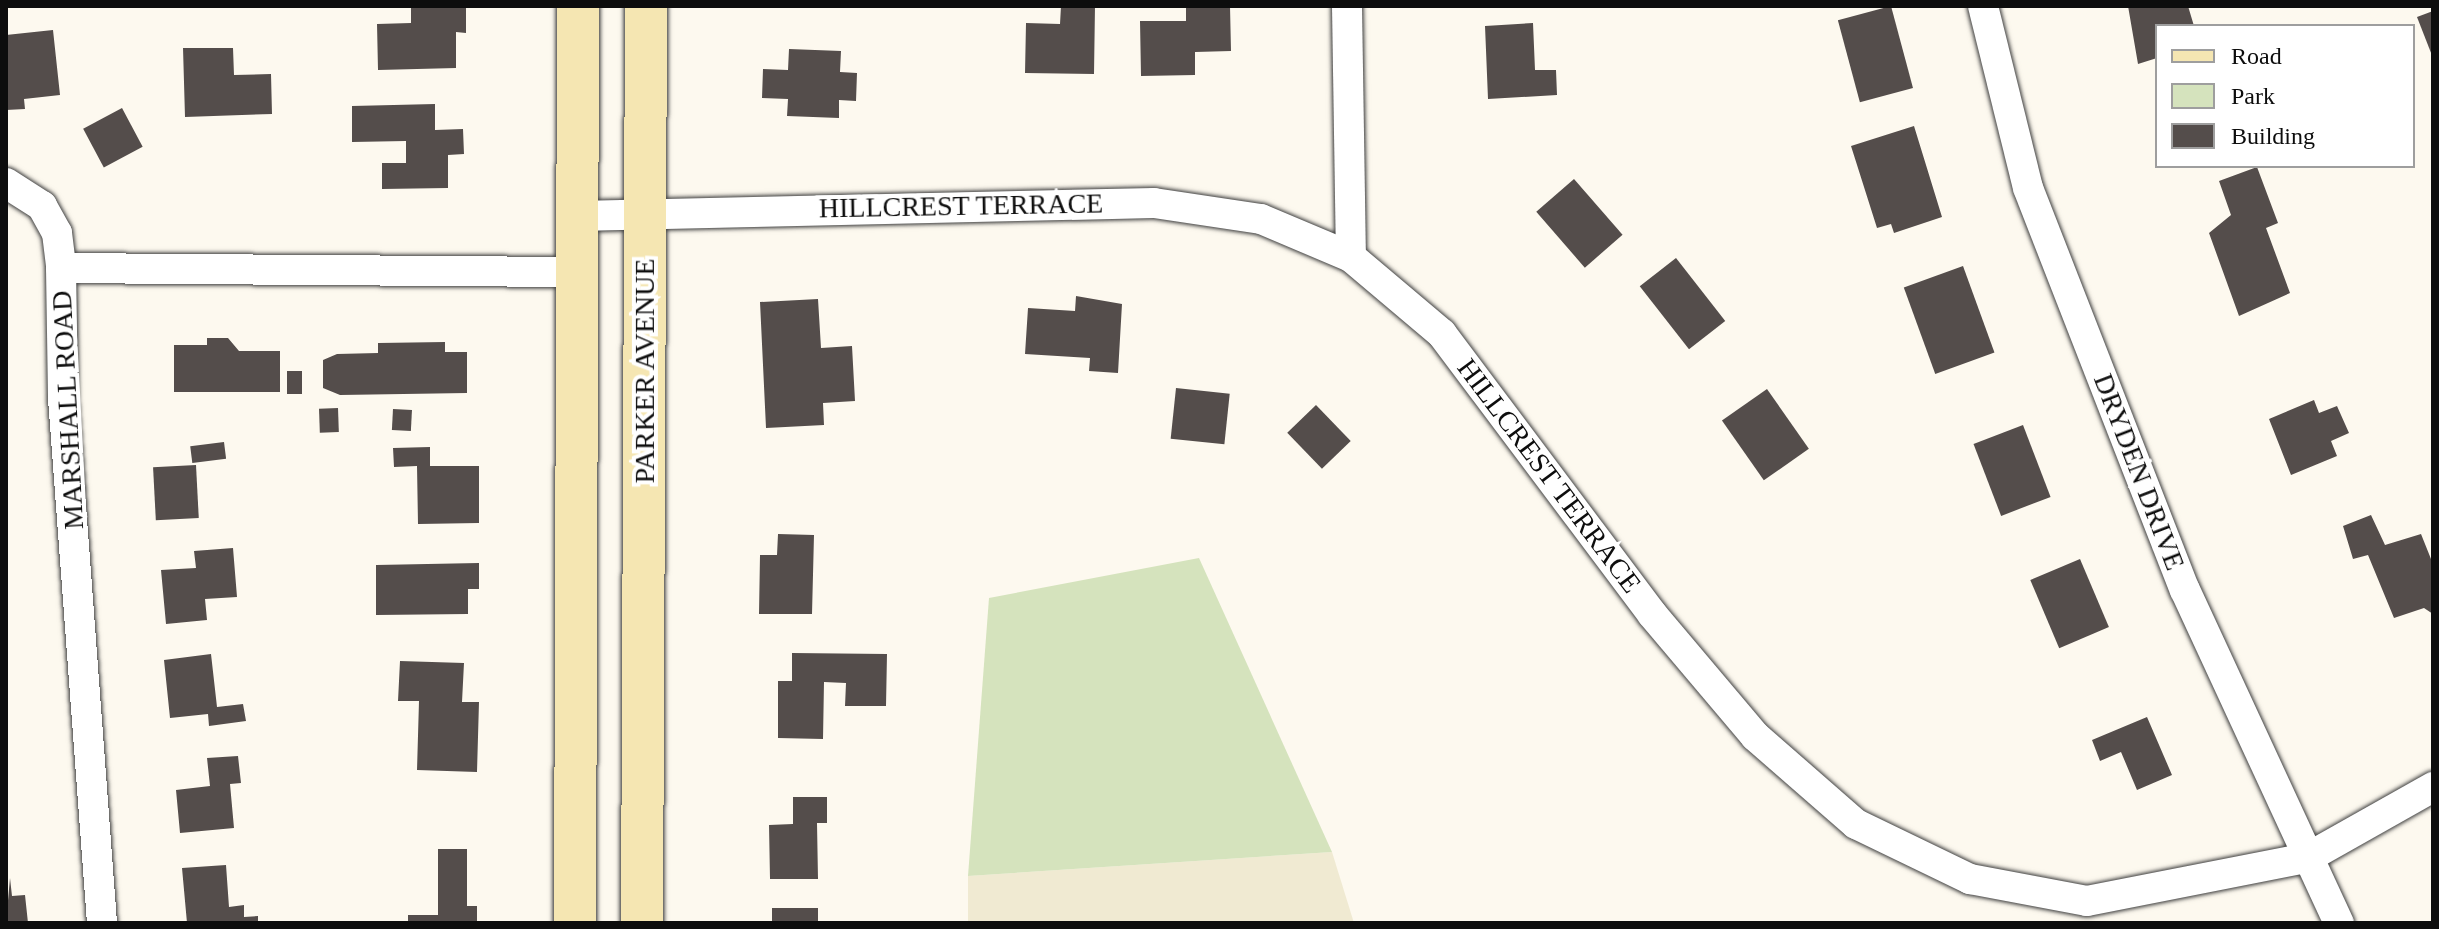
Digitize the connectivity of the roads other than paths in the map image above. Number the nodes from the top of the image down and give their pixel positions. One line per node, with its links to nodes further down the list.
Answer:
1 (578, 6): 7 (street)
2 (646, 6): 6 (street, PARKER AVENUE)
3 (1347, 6): 8 (street)
4 (1983, 6): 14 (street, DRYDEN DRIVE)
5 (6, 183): 9 (street)
6 (646, 214): 7 (street, HILLCREST TERRACE); 8 (street, HILLCREST TERRACE); 12 (street, PARKER AVENUE)
7 (577, 216): 10 (street)
8 (1351, 257): 14 (street, HILLCREST TERRACE)
9 (61, 268): 10 (street, MARSHALL ROAD); 15 (street, MARSHALL ROAD)
10 (576, 272): 11 (street)
11 (575, 736): 12 (street); 16 (street)
12 (643, 736): 17 (street, PARKER AVENUE)
13 (2433, 787): 14 (street, HILLCREST TERRACE)
14 (2307, 858): 18 (street, DRYDEN DRIVE)
15 (102, 923)
16 (575, 923)
17 (642, 923)
18 (2339, 923)

